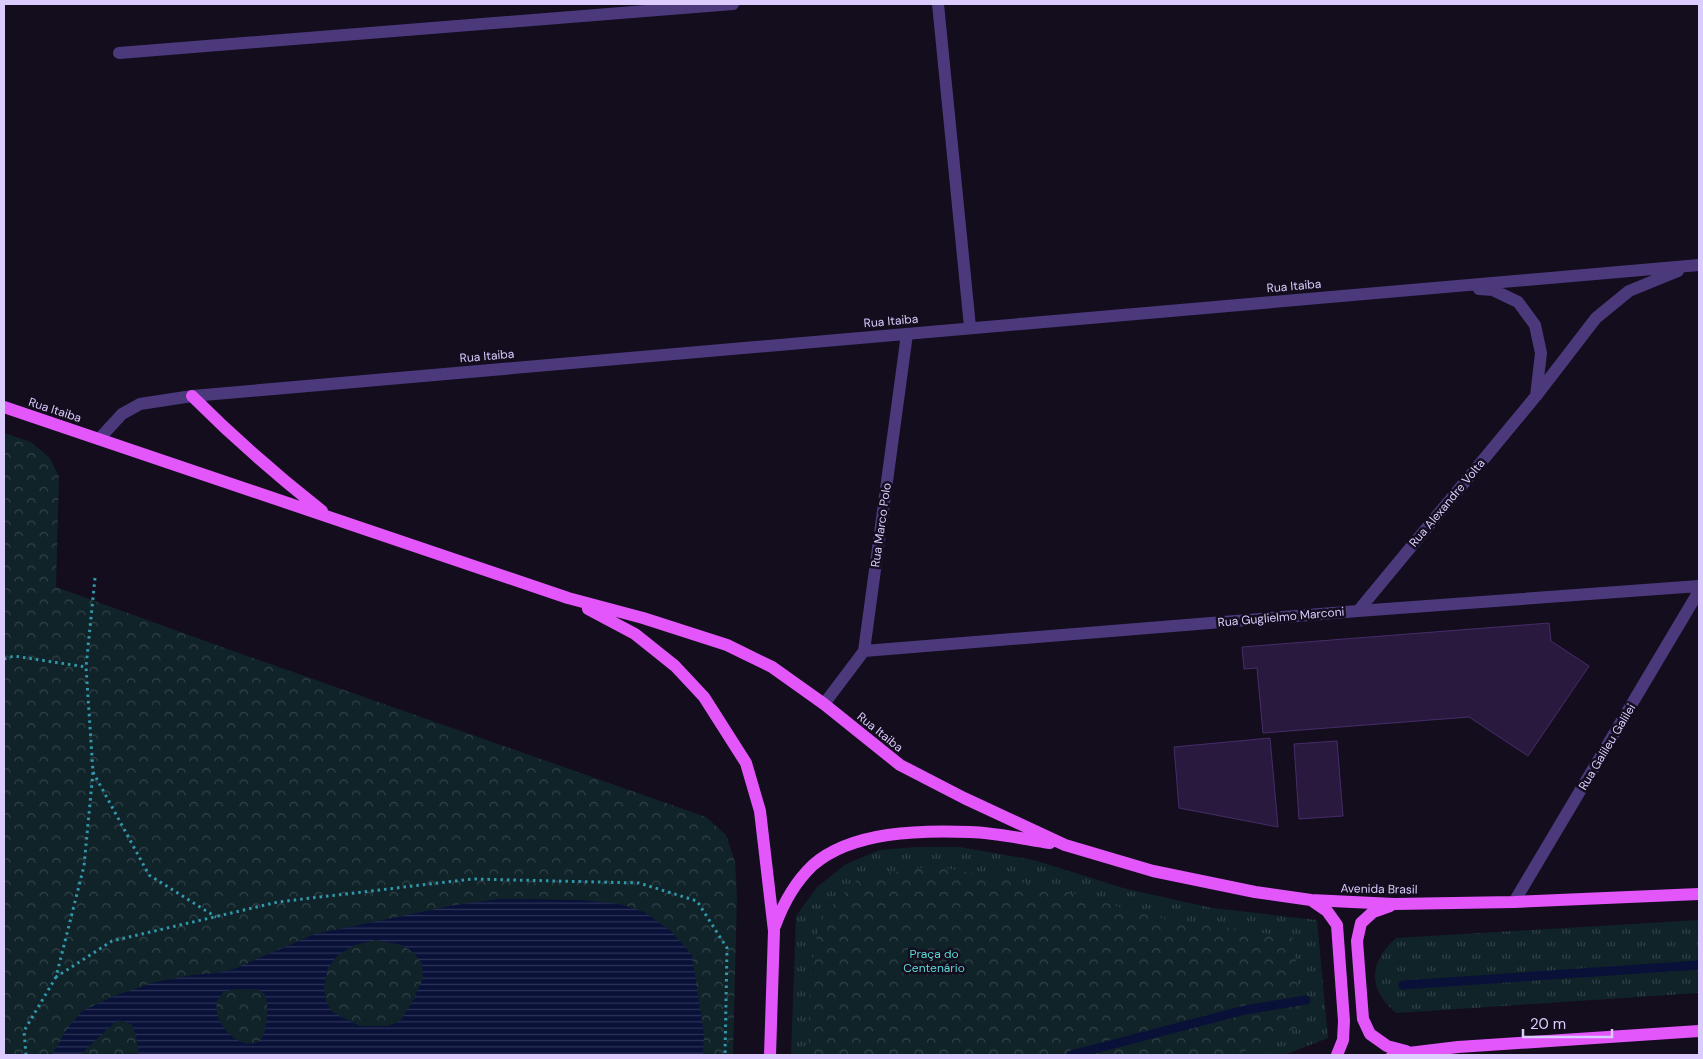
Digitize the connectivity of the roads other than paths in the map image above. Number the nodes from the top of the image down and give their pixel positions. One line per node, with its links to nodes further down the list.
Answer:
1 (733, 4): 3 (street)
2 (938, 4): 6 (street)
3 (119, 53)
4 (1694, 266): 5 (street, Rua Itaiba); 9 (street, Rua Alexandre Volta)
5 (1446, 286): 6 (street, Rua Itaiba); 9 (street)
6 (970, 327): 7 (street, Rua Itaiba)
7 (907, 334): 8 (street, Rua Itaiba); 17 (street, Rua Marco Polo)
8 (192, 396): 11 (street, Rua Itaiba); 12 (main road)
9 (1536, 396): 16 (street, Rua Alexandre Volta)
10 (4, 407): 11 (main road, Rua Itaiba)
11 (98, 439): 12 (main road, Rua Itaiba)
12 (330, 517): 15 (main road, Rua Itaiba)
13 (1699, 586): 16 (street, Rua Guglielmo Marconi)
14 (1699, 591): 22 (street, Rua Galileu Galilei)
15 (568, 598): 18 (main road, Rua Itaiba); 24 (main road, Rua Itaiba)
16 (1358, 610): 17 (street, Rua Guglielmo Marconi)
17 (864, 651): 18 (street, Rua Marco Polo)
18 (824, 704): 19 (main road, Rua Itaiba)
19 (1065, 845): 21 (main road, Avenida Brasil); 24 (main road)
20 (1699, 894): 22 (main road, Avenida Brasil)
21 (1311, 900): 23 (main road, Avenida Brasil); 28 (main road)
22 (1514, 902): 23 (main road, Avenida Brasil)
23 (1394, 904): 26 (main road)
24 (774, 931): 27 (main road, Rua Itaiba)
25 (1699, 1031): 26 (main road)
26 (1410, 1052): 29 (main road)
27 (770, 1055)
28 (1337, 1055)
29 (1392, 1055)

